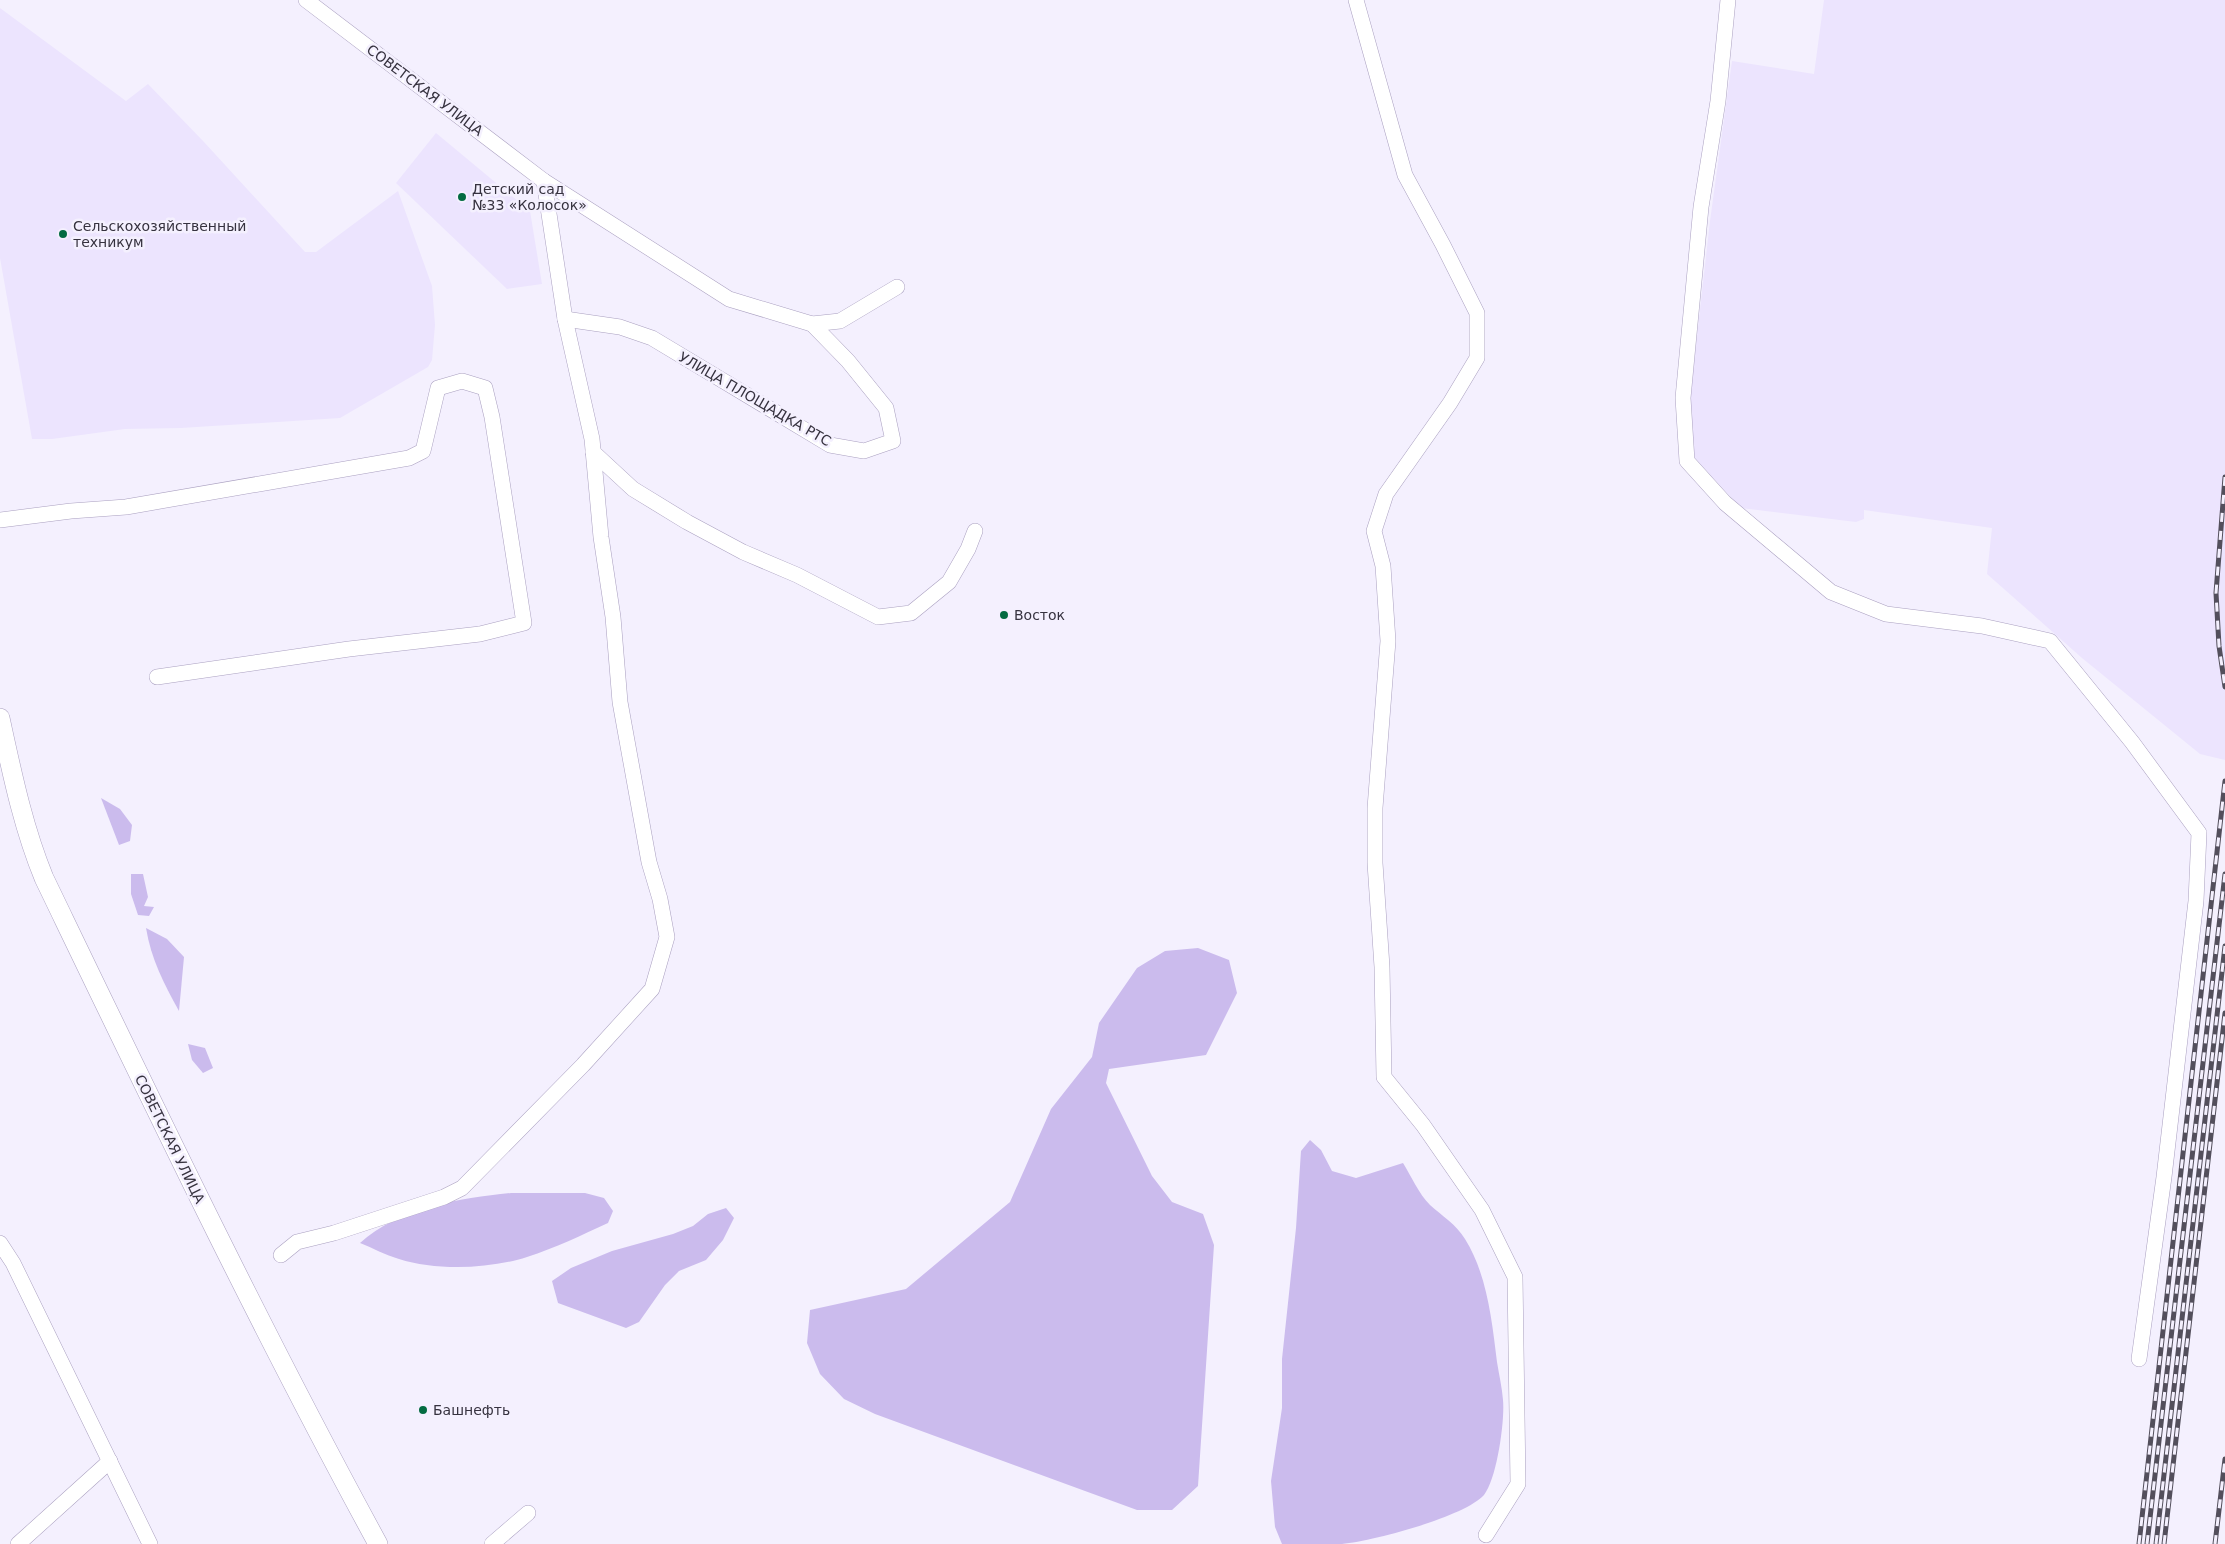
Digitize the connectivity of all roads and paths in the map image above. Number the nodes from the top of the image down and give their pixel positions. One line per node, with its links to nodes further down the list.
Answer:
1 (306, 0): 4 (street, СОВЕТСКАЯ УЛИЦА)
2 (1356, 0): 18 (street)
3 (1728, 0): 15 (street)
4 (544, 181): 6 (street); 7 (street, УЛИЦА ПЛОЩАДКА РТС)
5 (897, 287): 7 (street, УЛИЦА ПЛОЩАДКА РТС)
6 (565, 319): 7 (street, УЛИЦА ПЛОЩАДКА РТС); 8 (street)
7 (812, 324)
8 (593, 452): 10 (street); 14 (street)
9 (0, 520): 11 (street)
10 (975, 531)
11 (157, 677)
12 (0, 718): 21 (main road, СОВЕТСКАЯ УЛИЦА)
13 (0, 1244): 16 (street)
14 (281, 1255)
15 (2138, 1359)
16 (110, 1461): 19 (street); 20 (street)
17 (528, 1513): 22 (street)
18 (1486, 1535)
19 (18, 1544)
20 (150, 1544)
21 (378, 1544)
22 (492, 1544)

